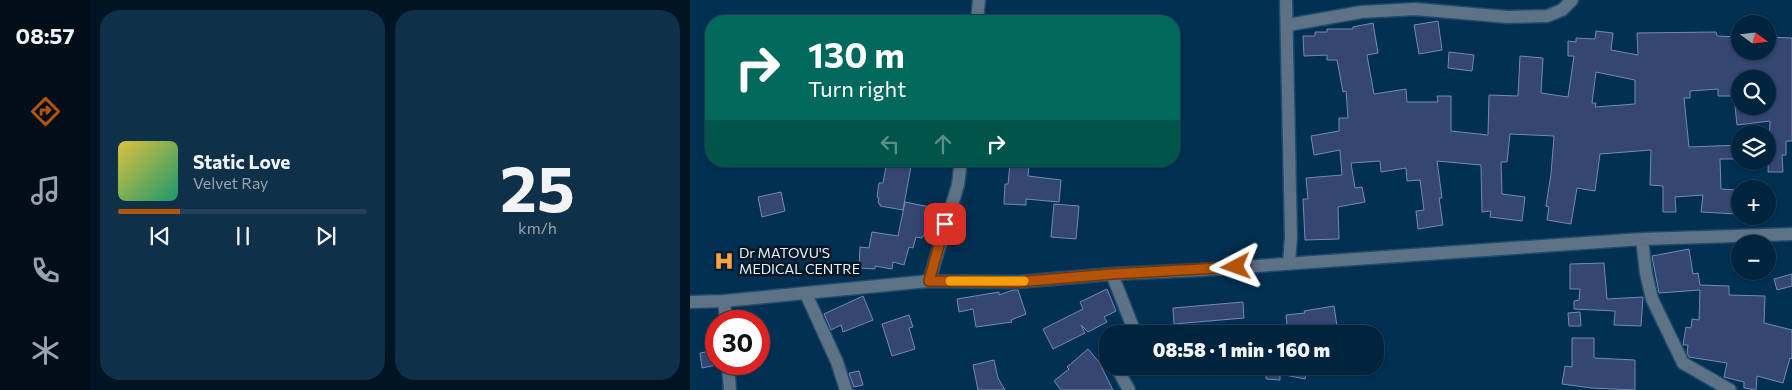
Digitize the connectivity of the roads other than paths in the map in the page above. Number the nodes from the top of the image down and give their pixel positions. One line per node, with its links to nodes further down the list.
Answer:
1 (979, 0): 4 (street)
2 (1286, 0): 5 (street)
3 (1572, 0): 5 (street)
4 (978, 15)
5 (1288, 25): 9 (street)
6 (960, 167): 11 (street)
7 (1792, 234): 8 (street)
8 (1642, 239): 9 (street); 22 (street)
9 (1289, 263): 10 (street)
10 (1112, 274): 11 (street); 16 (street)
11 (929, 281): 12 (street)
12 (806, 294): 13 (street); 20 (street)
13 (724, 301): 14 (street); 15 (street)
14 (690, 302)
15 (725, 310)
16 (1132, 325)
17 (729, 375): 19 (street)
18 (1121, 375): 21 (street)
19 (730, 390)
20 (846, 390)
21 (1129, 390)
22 (1730, 390)

